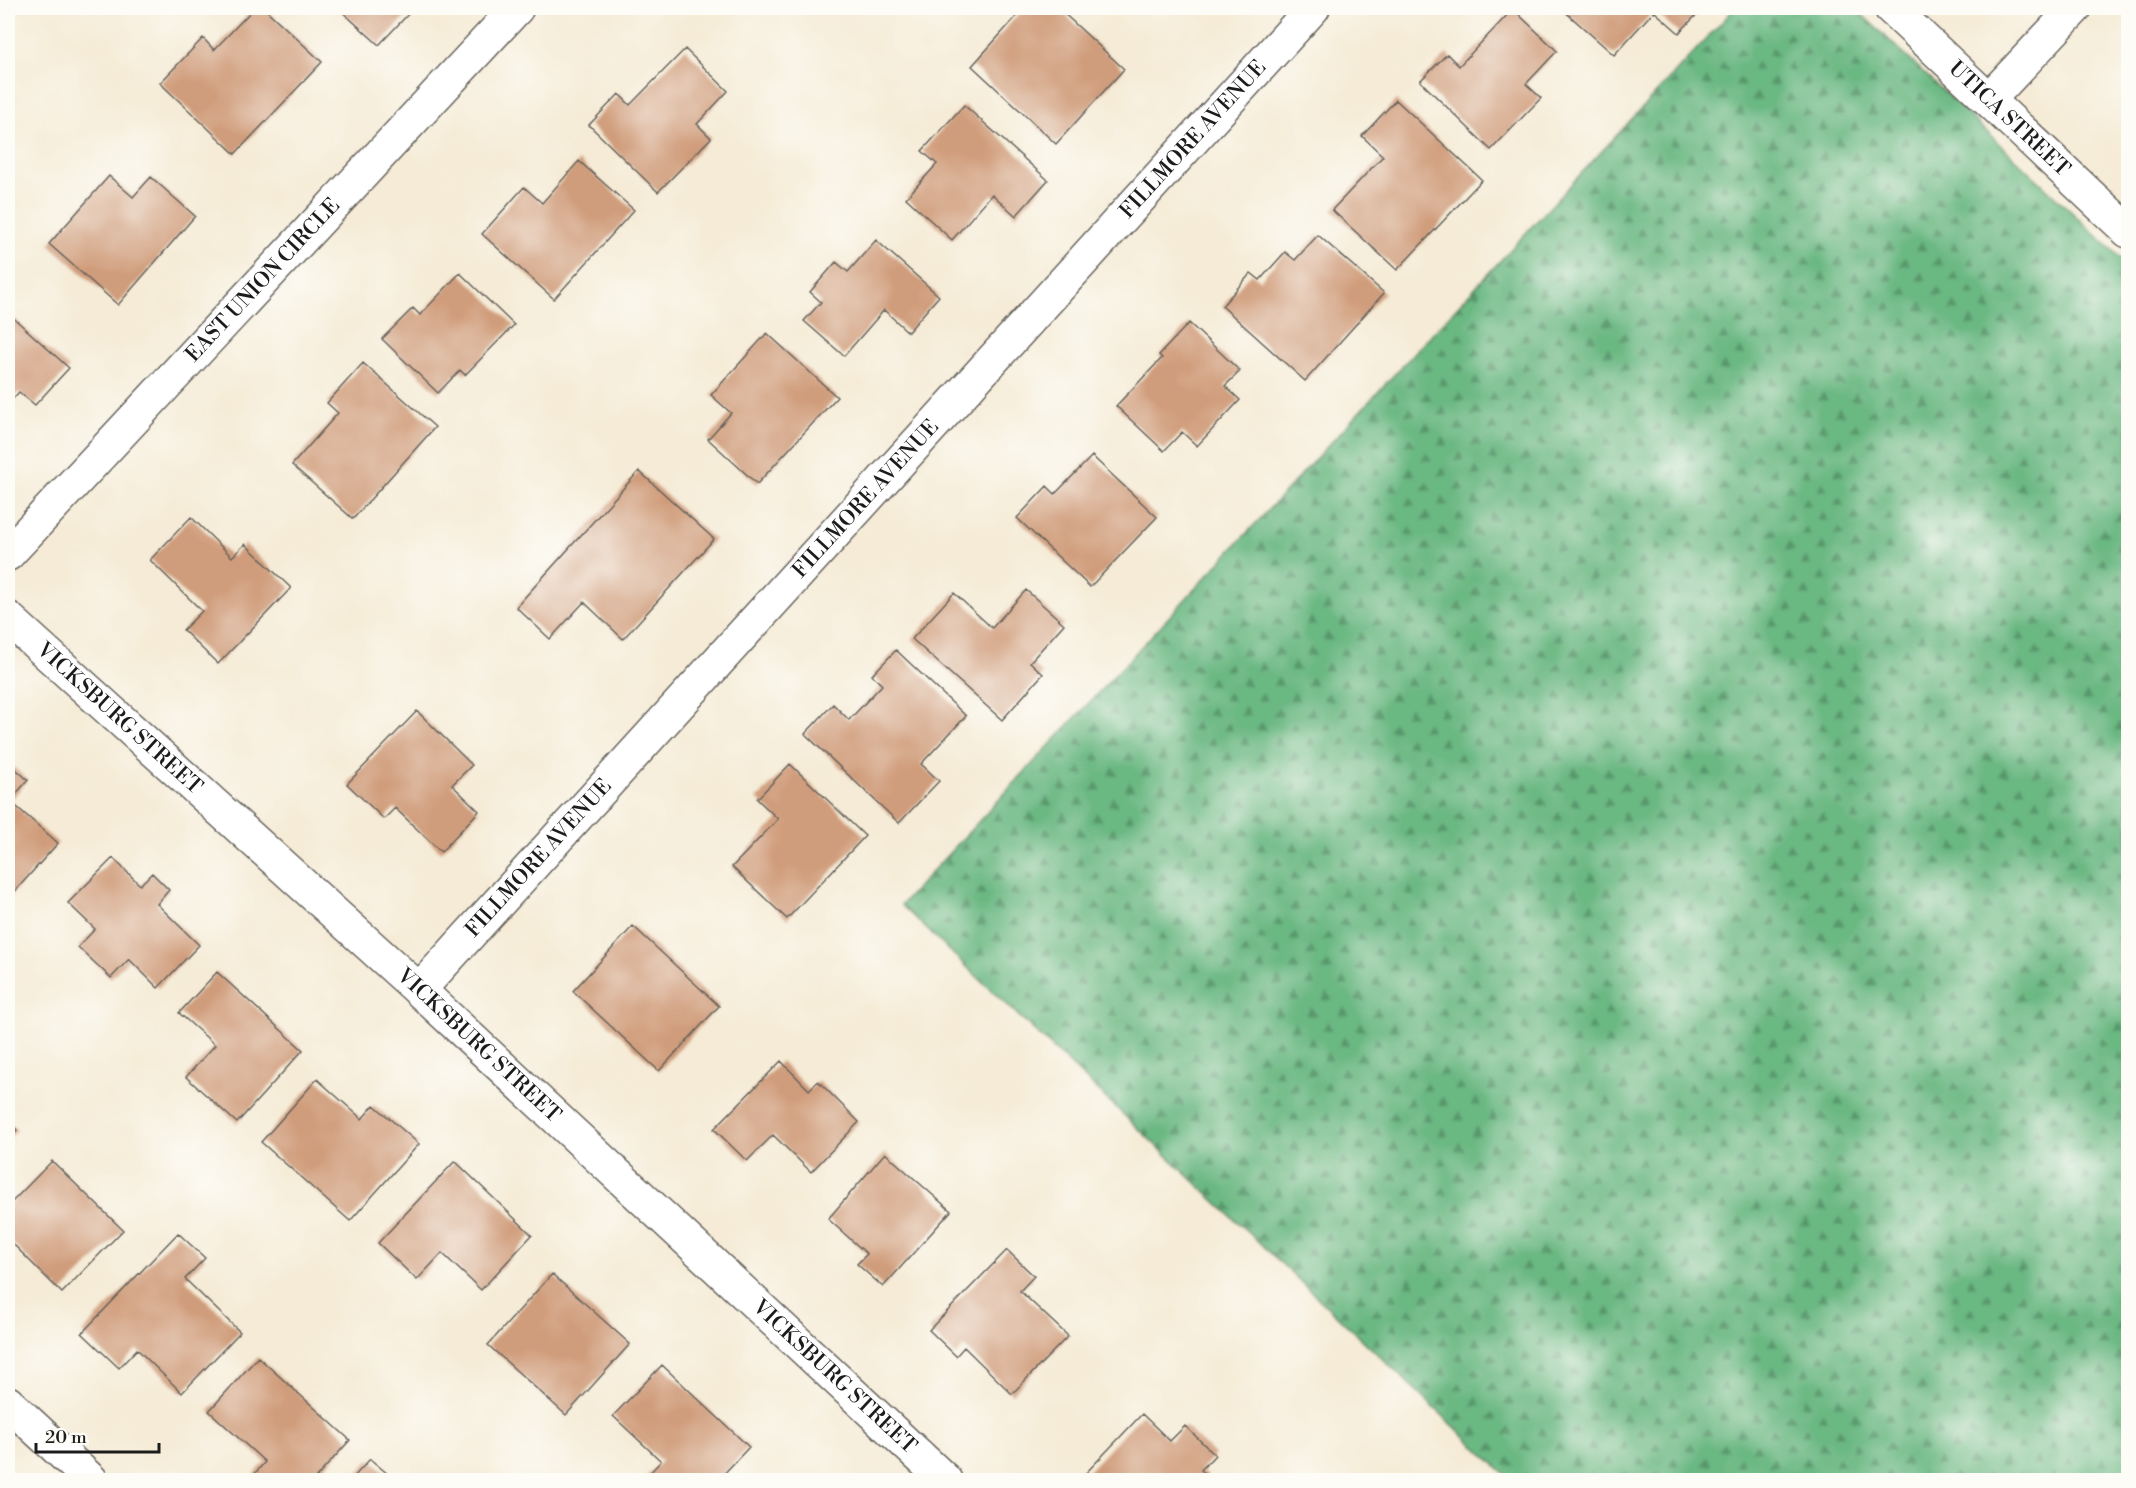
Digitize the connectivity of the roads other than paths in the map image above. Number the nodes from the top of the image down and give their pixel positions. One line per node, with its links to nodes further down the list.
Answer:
1 (517, 8): 7 (street, EAST UNION CIRCLE)
2 (1313, 8): 9 (street, FILLMORE AVENUE)
3 (1891, 8): 5 (street, UTICA STREET)
4 (2075, 8): 5 (street)
5 (1989, 99): 6 (street, UTICA STREET)
6 (2128, 231)
7 (8, 554)
8 (8, 618): 9 (street, VICKSBURG STREET)
9 (419, 990): 12 (street, VICKSBURG STREET)
10 (8, 1403): 11 (street)
11 (91, 1480)
12 (945, 1480)

